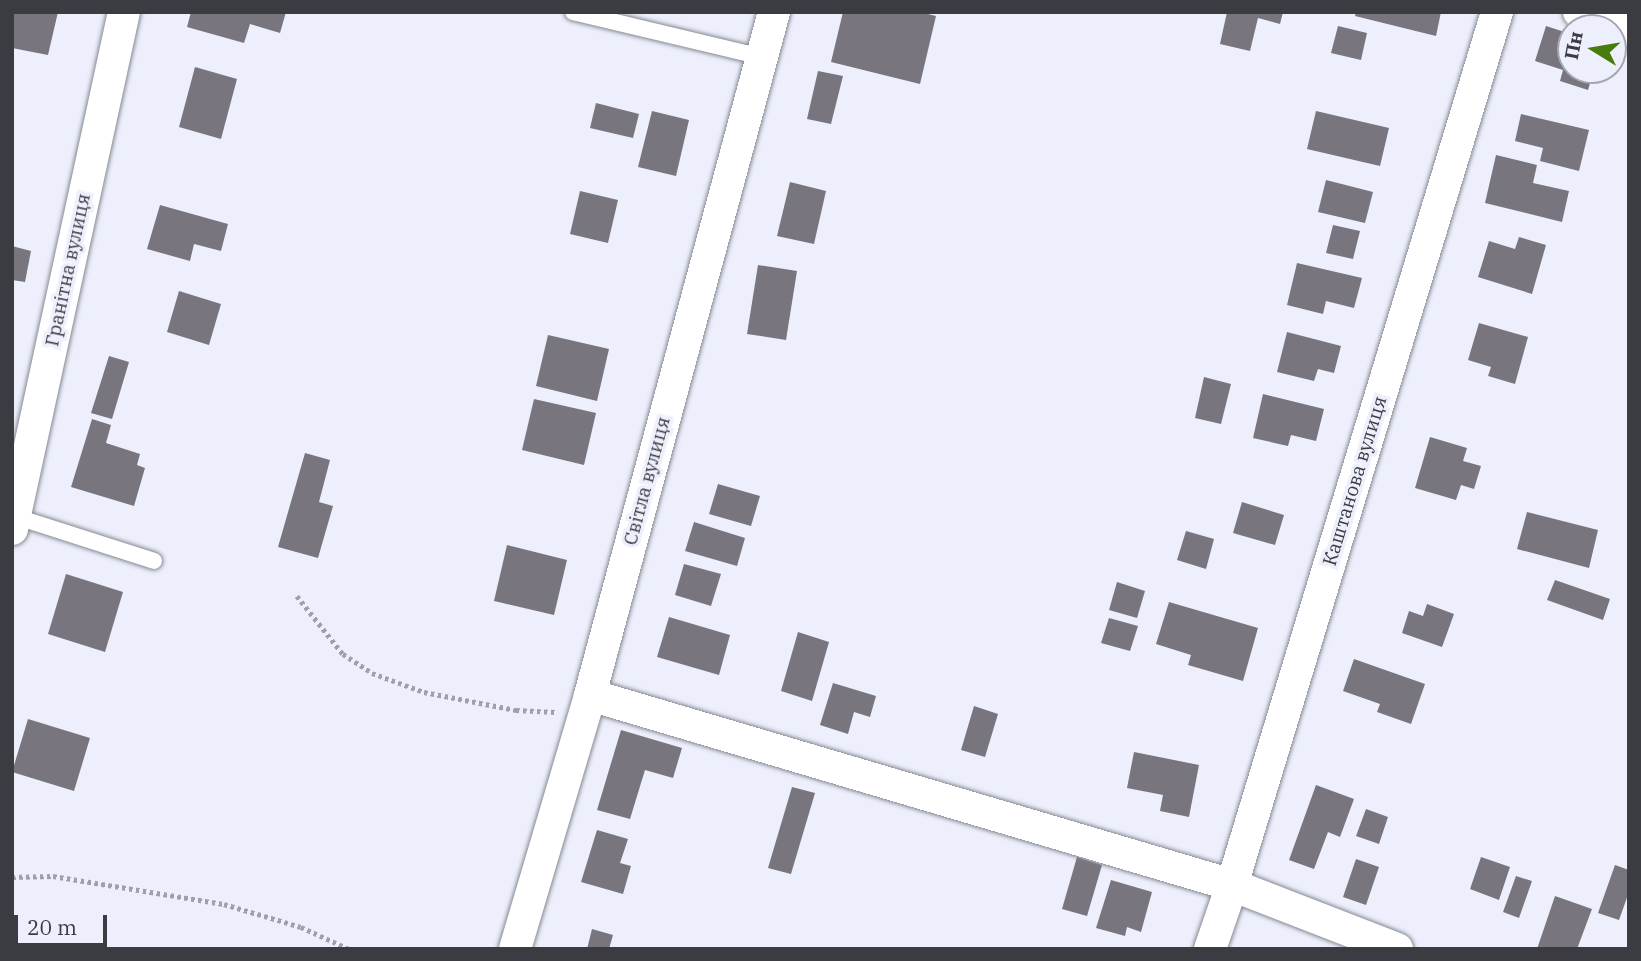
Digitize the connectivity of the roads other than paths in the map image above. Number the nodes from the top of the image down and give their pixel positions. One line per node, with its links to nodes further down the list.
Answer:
1 (124, 12): 8 (street, Гранітна вулиця)
2 (573, 12): 7 (lane)
3 (774, 12): 7 (street, Світла вулиця)
4 (1497, 12): 11 (street, Каштанова вулиця)
5 (1579, 12): 6 (street)
6 (1629, 30)
7 (762, 57): 10 (street, Світла вулиця)
8 (13, 522): 9 (lane)
9 (154, 561)
10 (587, 704): 11 (street); 12 (street, Світла вулиця)
11 (1232, 885): 13 (street, Каштанова вулиця); 14 (street)
12 (514, 949)
13 (1210, 949)
14 (1397, 949)

